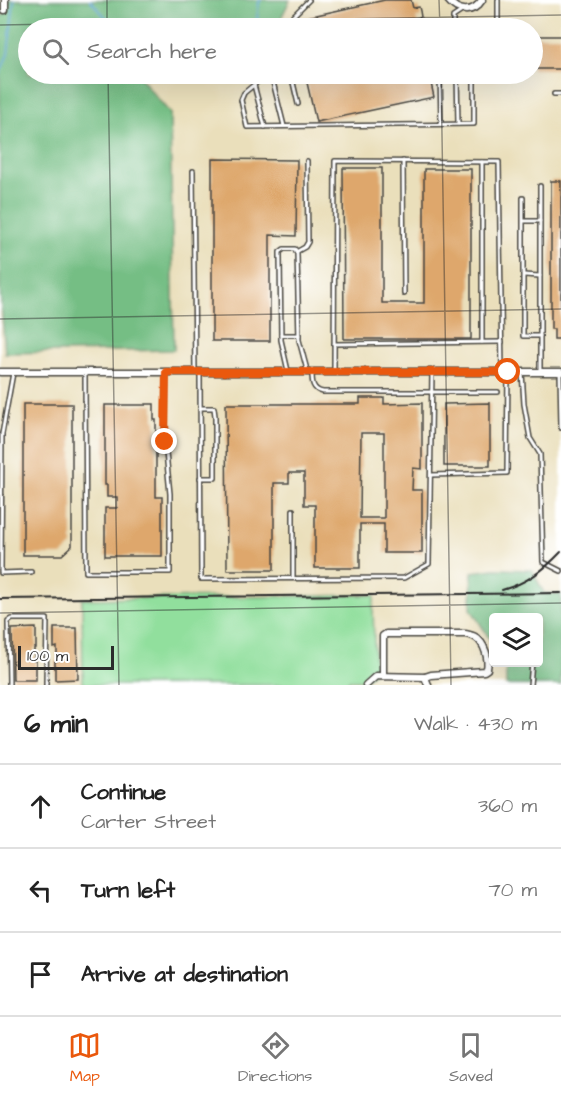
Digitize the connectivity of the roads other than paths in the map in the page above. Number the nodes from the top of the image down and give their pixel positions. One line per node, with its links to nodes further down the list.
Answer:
1 (5, 0): 6 (street)
2 (309, 0): 8 (lane)
3 (448, 0): 7 (street)
4 (482, 0): 7 (street)
5 (498, 0): 10 (lane)
6 (5, 10)
7 (464, 10): 9 (lane)
8 (291, 18)
9 (453, 18)
10 (498, 18)
11 (272, 84): 22 (lane)
12 (293, 84): 19 (lane)
13 (440, 84): 20 (lane)
14 (457, 84): 21 (lane)
15 (474, 84): 21 (lane)
16 (254, 85): 23 (lane); 23 (lane)
17 (554, 94): 18 (lane)
18 (561, 94)
19 (298, 104)
20 (441, 124): 21 (lane); 22 (lane)
21 (458, 124)
22 (284, 126): 23 (lane)
23 (265, 127)
24 (307, 161): 32 (lane)
25 (404, 161): 26 (lane); 35 (lane); 41 (lane)
26 (482, 162): 39 (lane); 40 (lane)
27 (193, 171): 46 (lane)
28 (540, 186): 31 (lane)
29 (523, 198): 30 (lane)
30 (523, 221): 31 (lane); 33 (lane)
31 (540, 221): 34 (lane)
32 (296, 252): 36 (lane); 37 (lane)
33 (523, 275): 34 (lane); 38 (lane)
34 (540, 276): 38 (lane)
35 (404, 294)
36 (281, 335): 37 (lane); 47 (lane)
37 (299, 335): 48 (lane)
38 (540, 336): 53 (lane)
39 (482, 342): 40 (lane); 41 (lane)
40 (502, 342): 51 (lane)
41 (334, 344): 49 (lane)
42 (0, 372): 43 (street)
43 (13, 372): 44 (street); 64 (lane)
44 (85, 372): 45 (street); 45 (lane)
45 (166, 372): 46 (street)
46 (197, 372): 47 (street); 57 (lane)
47 (288, 372): 48 (street)
48 (309, 372): 49 (street); 56 (lane)
49 (334, 372): 50 (street)
50 (432, 372): 51 (street); 56 (lane)
51 (505, 372): 52 (street); 60 (lane)
52 (522, 372): 53 (street); 63 (lane)
53 (540, 372): 54 (street)
54 (561, 372): 58 (lane)
55 (498, 392): 56 (lane)
56 (432, 393): 60 (lane)
57 (200, 408): 61 (lane); 61 (lane)
58 (561, 411): 59 (lane)
59 (561, 428)
60 (431, 475): 65 (lane)
61 (200, 478): 65 (lane)
62 (293, 510): 65 (lane)
63 (561, 571)
64 (31, 572)
65 (293, 578)
66 (532, 667): 73 (lane)
67 (383, 676): 68 (street); 68 (street); 71 (street)
68 (425, 677): 72 (street)
69 (9, 685): 70 (lane)
70 (46, 685)
71 (366, 685)
72 (428, 685)
73 (530, 685)

